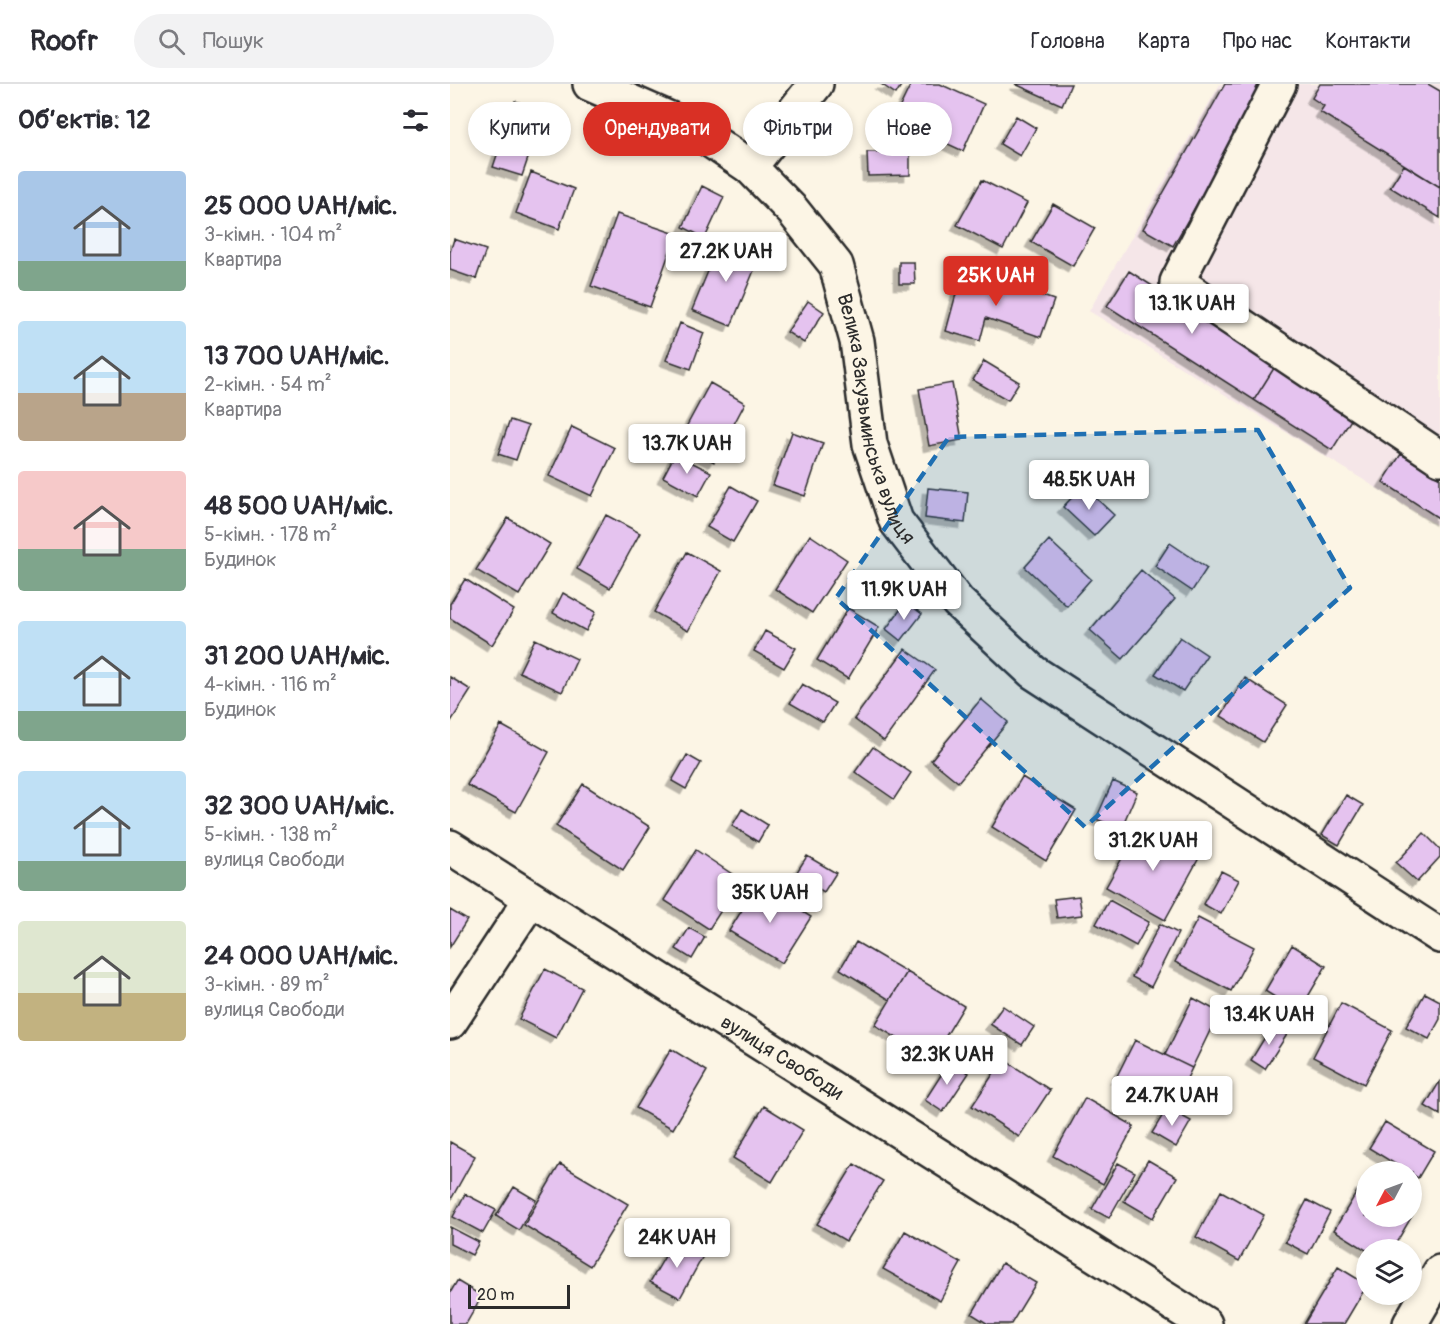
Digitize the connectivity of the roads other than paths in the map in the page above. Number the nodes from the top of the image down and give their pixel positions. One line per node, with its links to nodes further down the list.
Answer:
1 (590, 84): 4 (street, Велика Закузьминська вулиця)
2 (816, 84): 4 (street)
3 (1279, 84): 5 (street)
4 (750, 167): 8 (street, Велика Закузьминська вулиця)
5 (1440, 458)
6 (450, 847): 7 (street, вулиця Свободи)
7 (531, 899): 9 (street); 11 (street, вулиця Свободи)
8 (1440, 936)
9 (450, 1022)
10 (1440, 1272): 12 (street)
11 (1205, 1324)
12 (1410, 1324)

